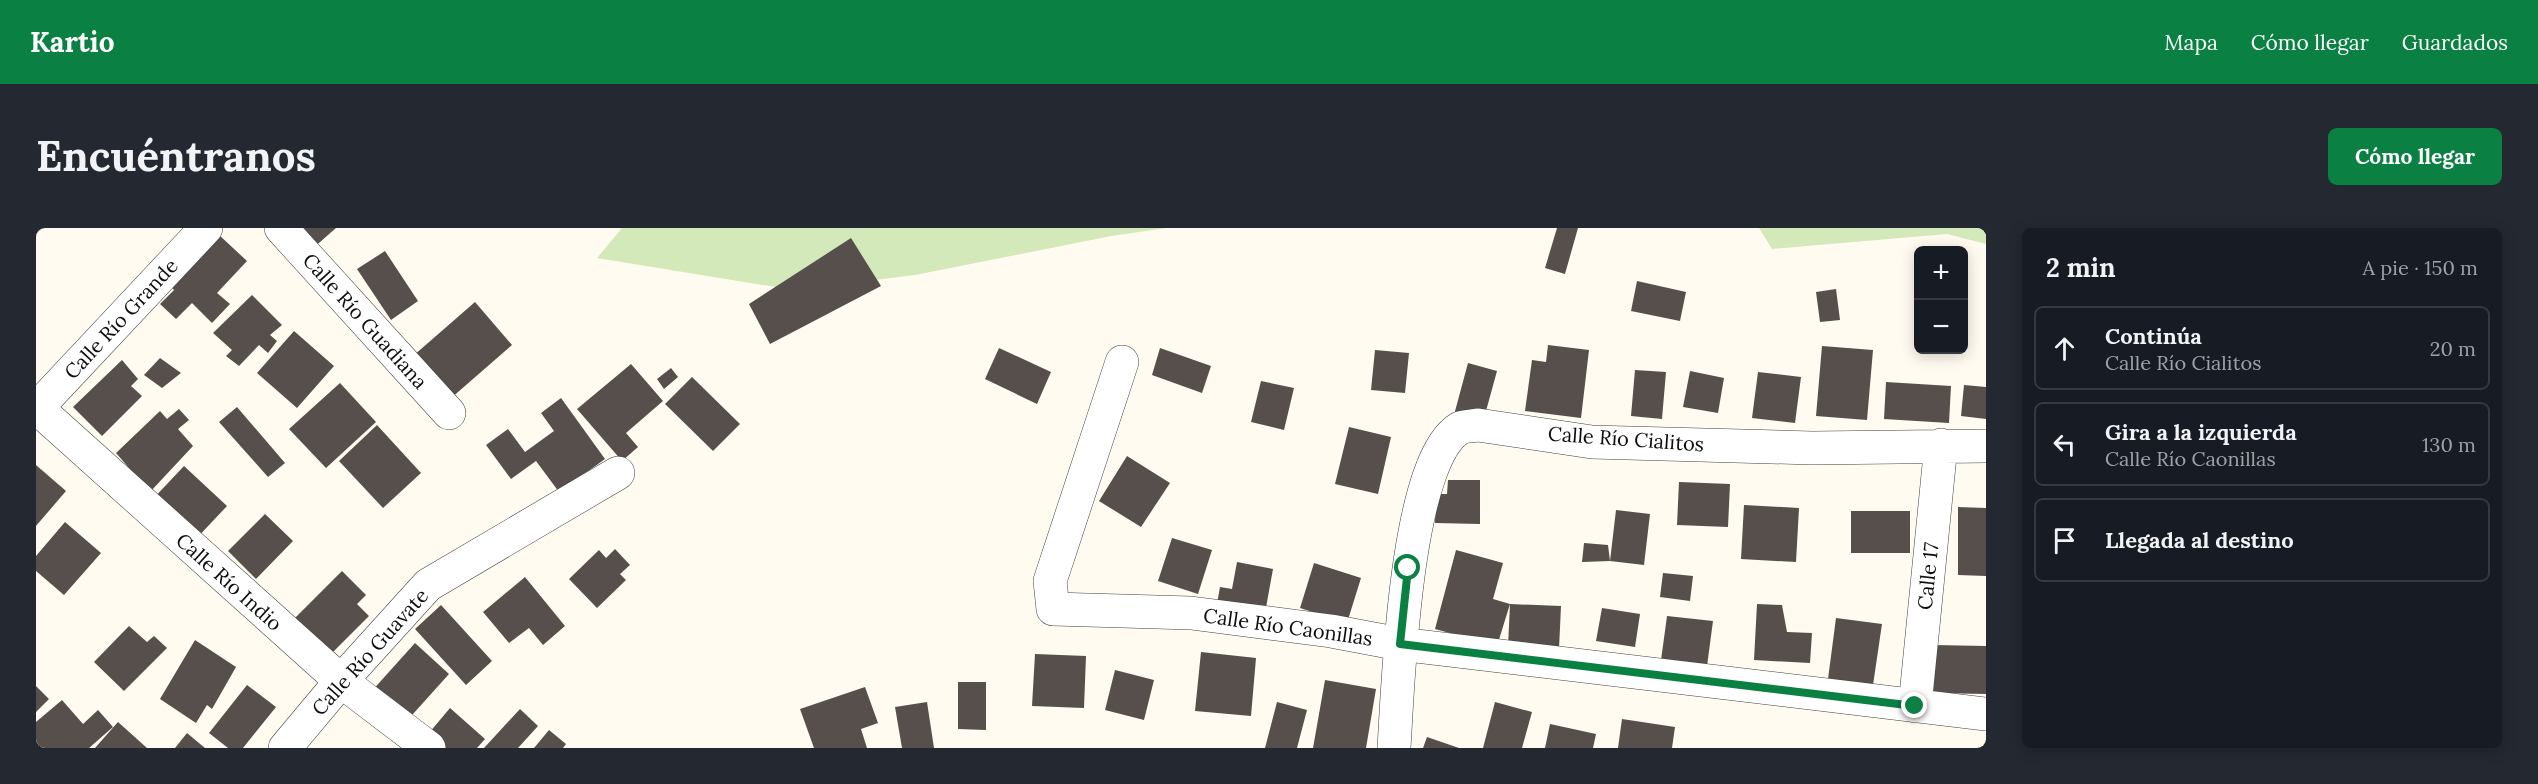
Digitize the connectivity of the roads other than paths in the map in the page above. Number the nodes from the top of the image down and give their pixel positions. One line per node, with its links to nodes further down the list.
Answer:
1 (206, 228): 4 (street, Calle Río Grande)
2 (281, 228): 5 (street, Calle Río Guadiana)
3 (1122, 362): 9 (street, Calle Río Caonillas)
4 (36, 408): 10 (street, Calle Río Indio)
5 (449, 413)
6 (1941, 445): 7 (street, Calle Río Cialitos); 9 (street, Calle Río Cialitos); 11 (street, Calle 17)
7 (1986, 446)
8 (618, 473): 10 (street, Calle Río Guavate)
9 (1400, 644): 11 (street, Calle Río Caonillas); 15 (street, Calle Río Cialitos)
10 (341, 681): 13 (street, Calle Río Guavate); 14 (street, Calle Río Indio)
11 (1915, 706): 12 (street, Calle Río Caonillas)
12 (1986, 714)
13 (285, 748)
14 (429, 748)
15 (1394, 748)

